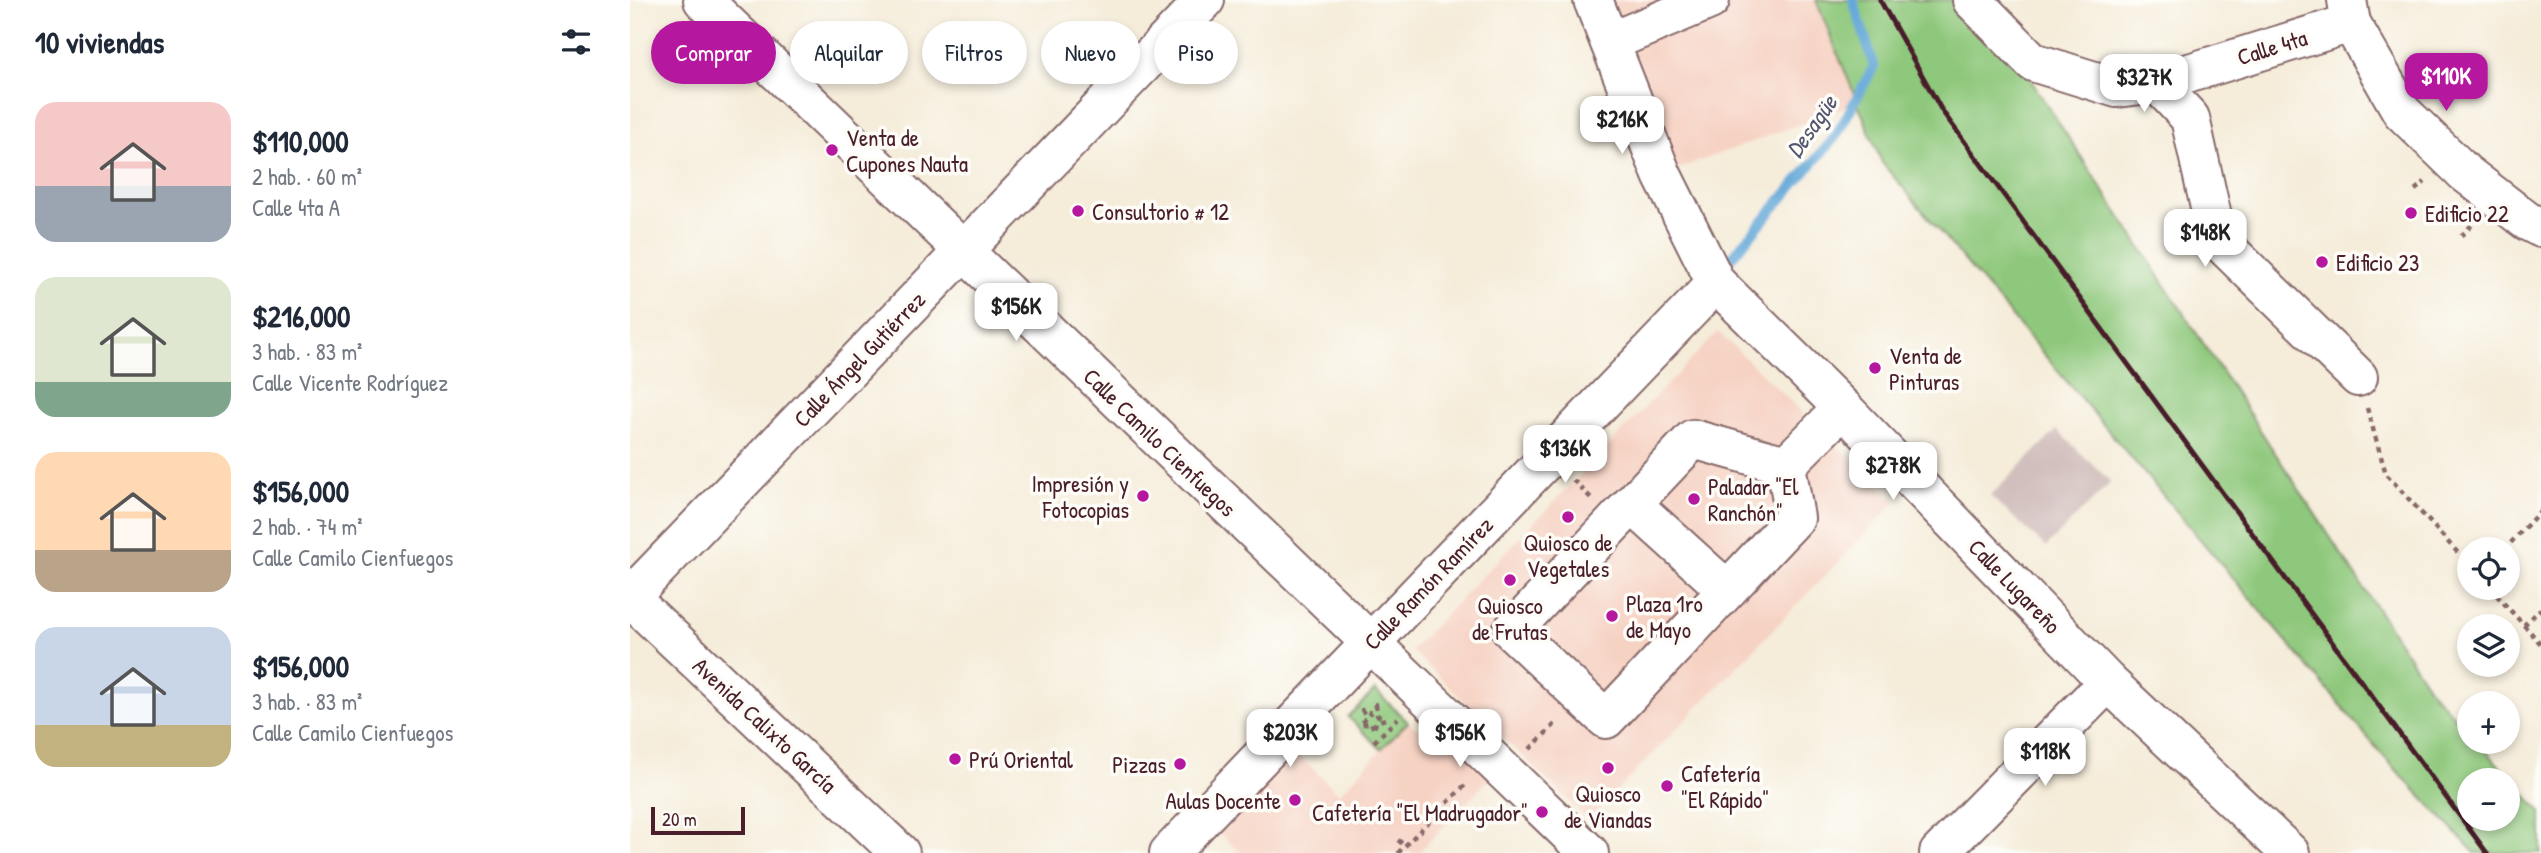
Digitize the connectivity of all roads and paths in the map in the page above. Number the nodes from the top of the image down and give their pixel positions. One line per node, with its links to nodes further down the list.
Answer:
1 (704, 0): 10 (street, Calle Camilo Cienfuegos)
2 (1205, 0): 10 (street, Calle Ángel Gutiérrez)
3 (1593, 0): 7 (street, Calle Lugareño)
4 (1710, 0): 7 (street)
5 (1972, 0): 8 (street, Calle 4ta)
6 (2349, 11): 8 (street, Calle 4ta); 9 (street)
7 (1610, 42): 11 (street, Calle Lugareño)
8 (2157, 83): 12 (street)
9 (2541, 228)
10 (963, 251): 21 (street, Calle Ángel Gutiérrez); 25 (street, Calle Camilo Cienfuegos)
11 (1716, 283): 13 (street, Calle Lugareño); 14 (street, Calle Ramón Ramírez)
12 (2358, 377): 19 (path)
13 (1843, 408): 15 (street); 27 (street, Calle Lugareño)
14 (1549, 459): 17 (path); 25 (street, Calle Ramón Ramírez)
15 (1786, 465): 17 (street); 20 (street)
16 (2541, 510): 18 (path)
17 (1623, 513): 20 (street); 28 (street)
18 (2516, 537)
19 (2457, 552)
20 (1727, 590): 28 (street)
21 (630, 597): 36 (street, Avenida Calixto García)
22 (2501, 600): 24 (path)
23 (2541, 609): 24 (path)
24 (2524, 625): 26 (path)
25 (1369, 644): 33 (street, Calle Camilo Cienfuegos); 37 (street, Calle Ramón Ramírez)
26 (2541, 644)
27 (2108, 682): 40 (street); 41 (street, Calle Lugareño)
28 (1582, 696): 33 (path)
29 (1385, 719): 30 (path); 31 (path); 31 (path)
30 (1391, 724)
31 (1374, 730): 32 (path)
32 (1380, 736)
33 (1499, 765): 35 (path); 39 (street, Calle Camilo Cienfuegos)
34 (1398, 840): 35 (path)
35 (1405, 846): 38 (path)
36 (900, 853)
37 (1169, 853)
38 (1398, 853)
39 (1589, 853)
40 (1940, 853)
41 (2290, 853)

